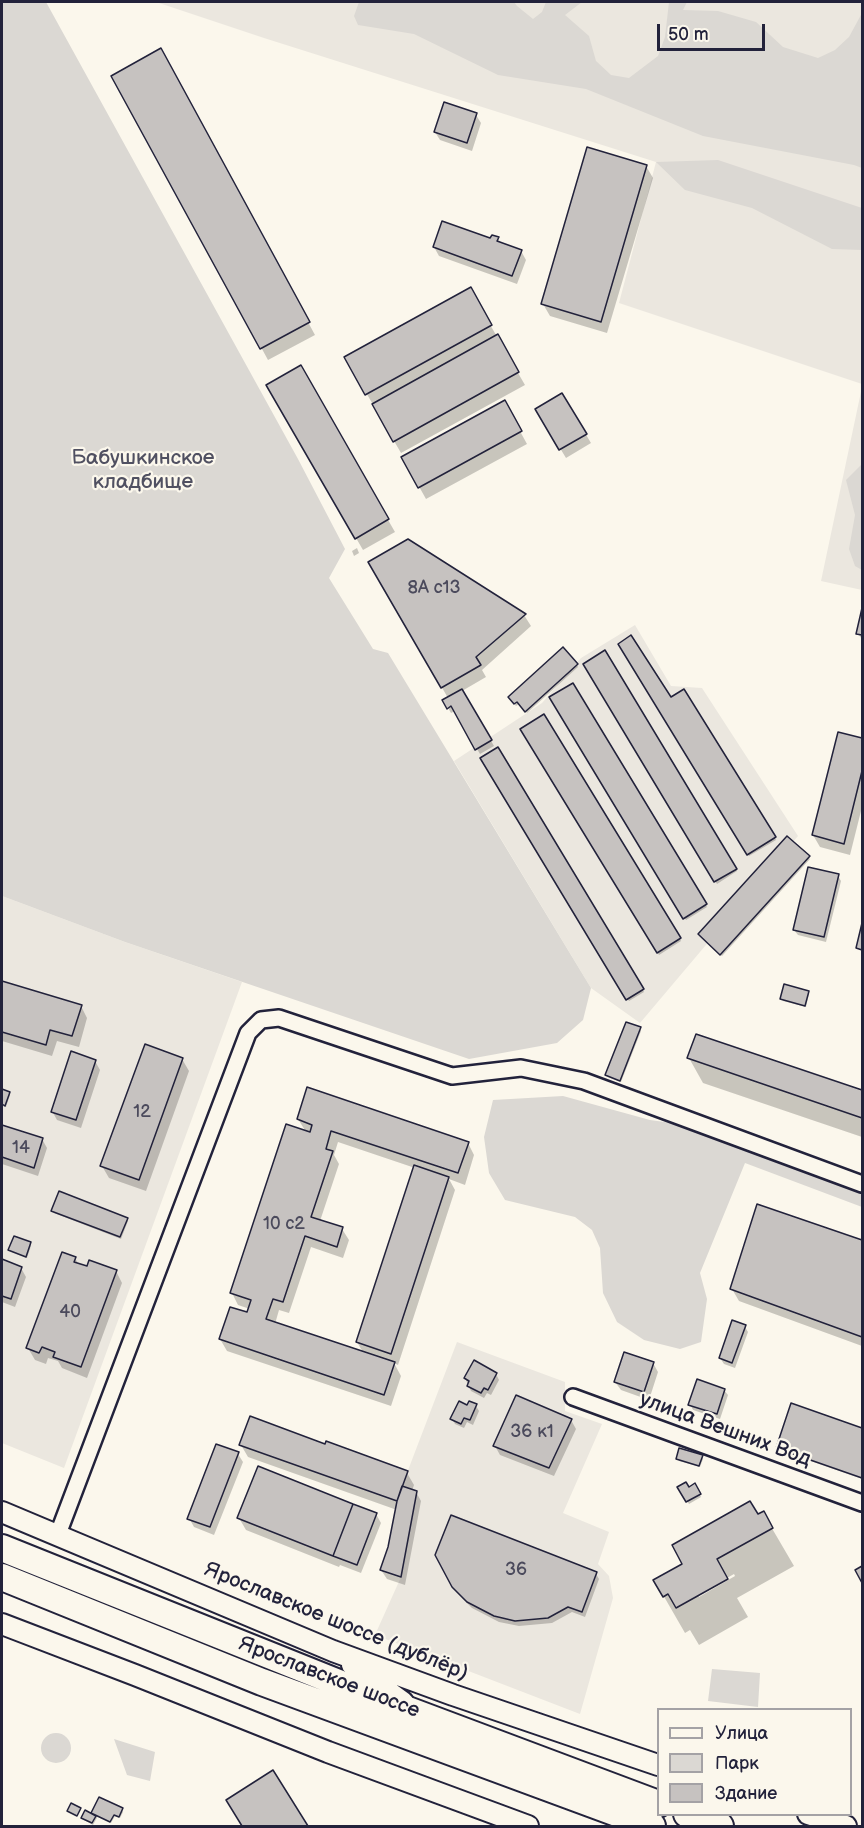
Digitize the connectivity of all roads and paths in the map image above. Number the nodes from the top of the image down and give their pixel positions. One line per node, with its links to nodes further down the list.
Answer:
1 (862, 1184): 5 (street)
2 (573, 1397): 3 (street, улица Вешних Вод)
3 (862, 1503)
4 (2, 1512): 5 (street, Ярославское шоссе (дублёр))
5 (58, 1534): 9 (street, Ярославское шоссе (дублёр))
6 (2, 1548): 10 (main road, Ярославское шоссе)
7 (2, 1577): 16 (main road, Ярославское шоссе)
8 (2, 1624): 15 (street)
9 (333, 1651): 10 (street); 11 (street, Ярославское шоссе (дублёр))
10 (420, 1714): 12 (main road, Ярославское шоссе)
11 (657, 1765)
12 (657, 1804)
13 (690, 1816): 17 (main road)
14 (811, 1816): 18 (street)
15 (528, 1827)
16 (652, 1827)
17 (720, 1827)
18 (846, 1827)

